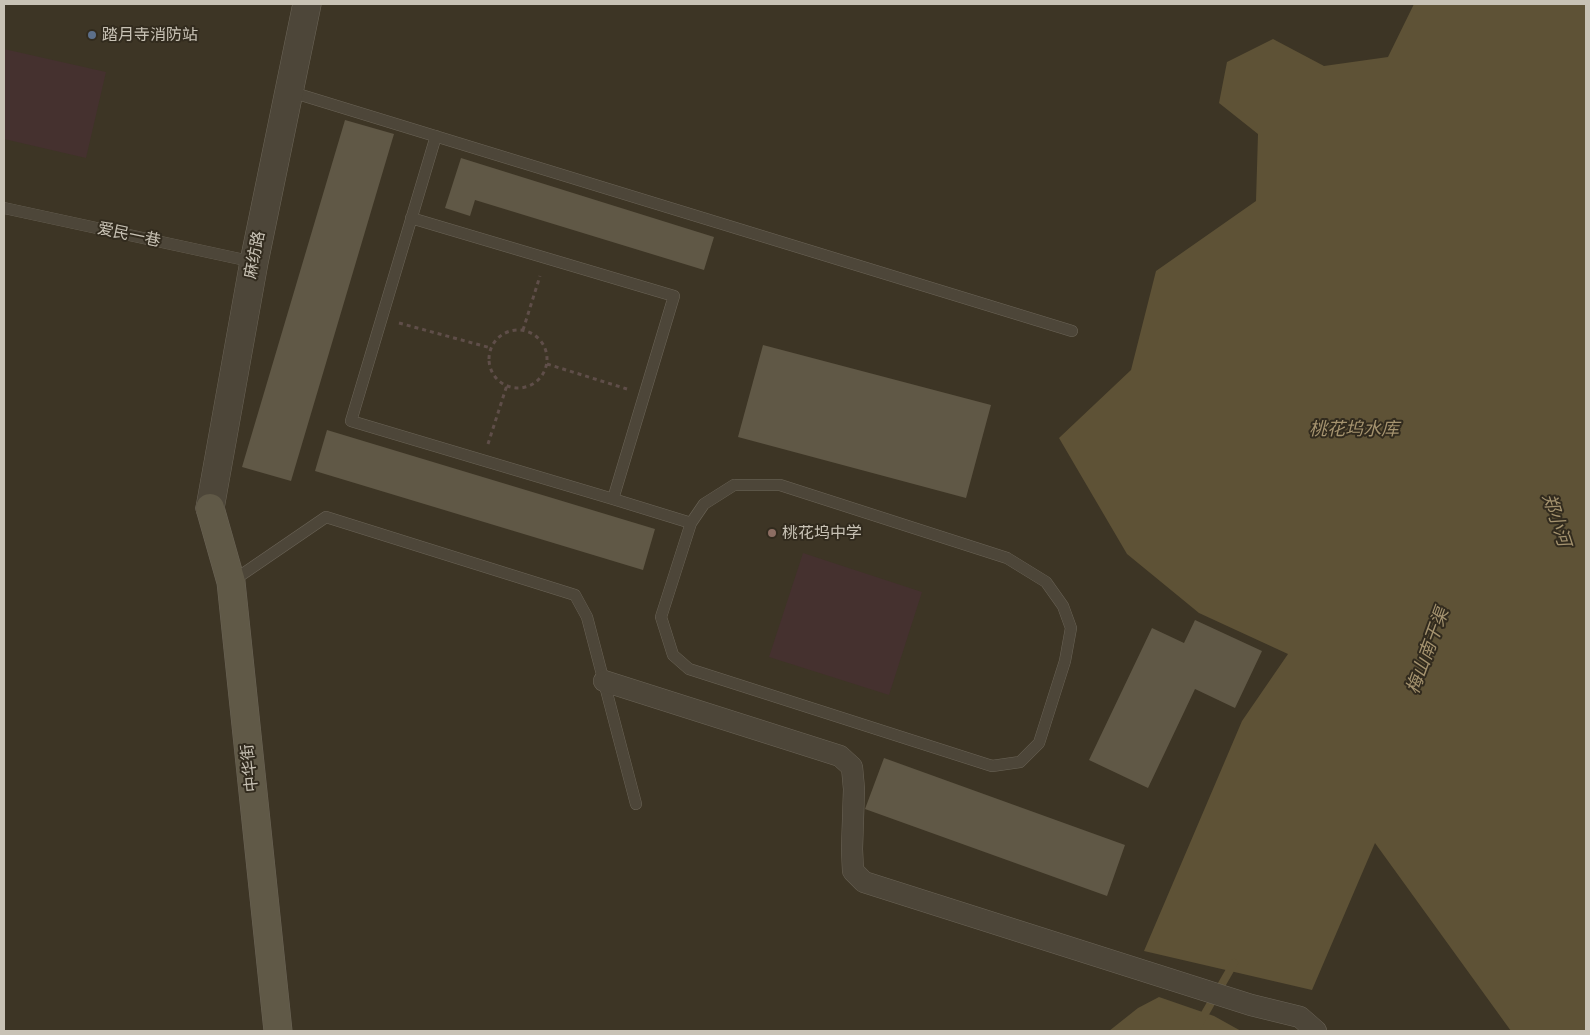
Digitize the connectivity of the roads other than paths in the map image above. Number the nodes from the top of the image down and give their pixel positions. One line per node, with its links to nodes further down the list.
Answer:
1 (307, 4): 2 (street, 麻纺路)
2 (288, 91): 3 (lane); 6 (street, 麻纺路)
3 (436, 136): 5 (lane); 7 (lane)
4 (4, 208): 6 (lane, 爱民一巷)
5 (411, 218): 8 (lane); 8 (lane)
6 (254, 262): 9 (street, 麻纺路)
7 (1072, 331)
8 (613, 499): 10 (lane)
9 (210, 508): 11 (main road, 中华街)
10 (691, 523): 10 (lane)
11 (230, 582): 12 (lane); 14 (main road, 中华街)
12 (604, 681): 13 (lane); 15 (street)
13 (636, 804)
14 (278, 1031)
15 (1316, 1031)

